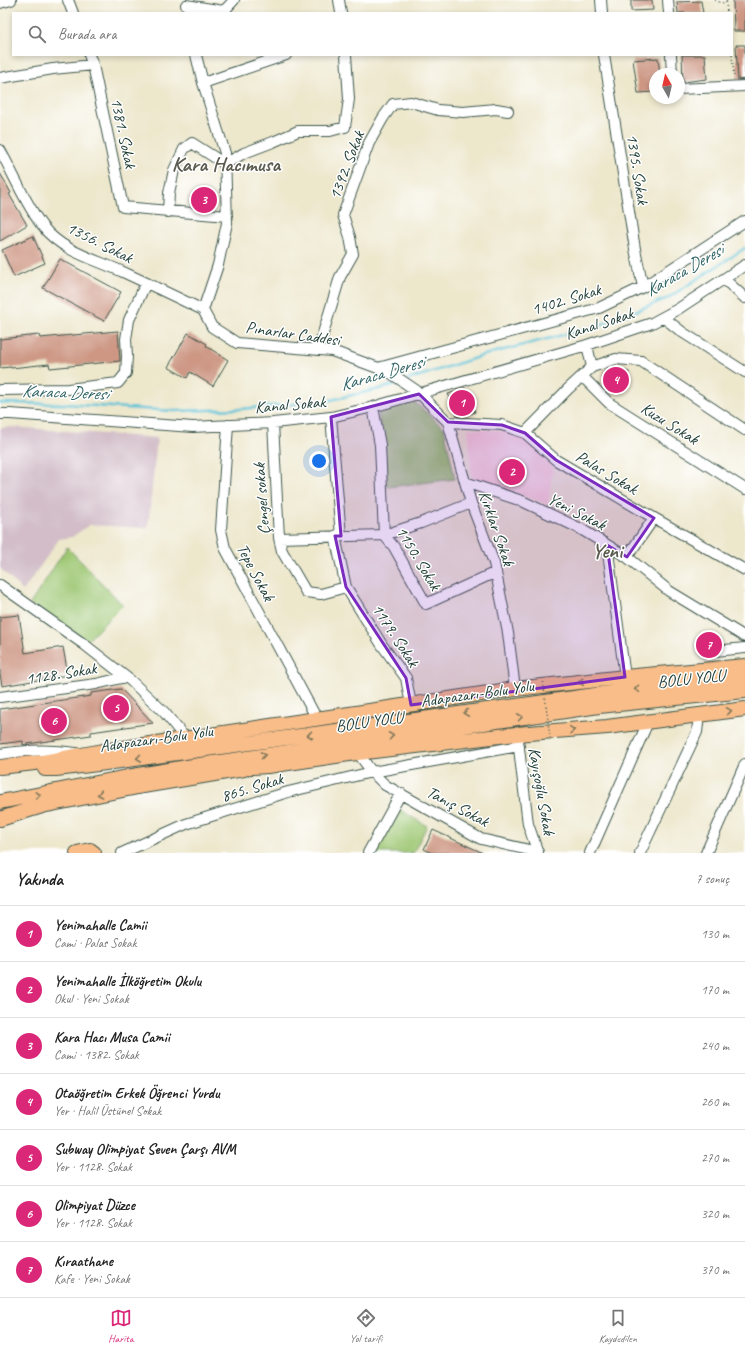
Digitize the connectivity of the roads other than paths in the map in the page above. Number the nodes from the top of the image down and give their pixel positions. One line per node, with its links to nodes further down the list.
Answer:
1 (11, 0): 7 (street)
2 (68, 0): 9 (street)
3 (234, 0): 10 (street)
4 (339, 0): 11 (street)
5 (601, 0): 12 (street)
6 (668, 0): 13 (street)
7 (0, 3)
8 (187, 6): 10 (street)
9 (73, 12)
10 (225, 12)
11 (341, 12)
12 (602, 12)
13 (669, 12)
14 (89, 56): 20 (street, 1381. Sokak)
15 (196, 56): 23 (street)
16 (283, 56): 23 (street)
17 (346, 56): 28 (street)
18 (604, 56): 35 (street, 1395. Sokak)
19 (671, 56): 21 (street)
20 (93, 65): 22 (street); 29 (street, 1381. Sokak)
21 (672, 68)
22 (0, 78)
23 (203, 83): 28 (street)
24 (740, 86): 25 (street)
25 (685, 90)
26 (508, 111): 40 (street, 1392. Sokak)
27 (0, 150): 34 (street, 1356. Sokak)
28 (225, 164): 29 (street); 30 (street)
29 (168, 212): 30 (street)
30 (227, 216): 37 (street)
31 (745, 221): 35 (street, 1402. Sokak)
32 (745, 265): 33 (street, Kanal Sokak)
33 (724, 278): 36 (street); 38 (street, Kanal Sokak)
34 (146, 283): 37 (street, 1356. Sokak); 45 (street)
35 (643, 287): 42 (street, 1402. Sokak)
36 (745, 298)
37 (203, 310): 40 (street, Pınarlar Caddesi)
38 (663, 317): 39 (street, Kanal Sokak); 43 (street)
39 (587, 345): 41 (street); 46 (street, Kanal Sokak)
40 (318, 350): 42 (street, Pınarlar Caddesi)
41 (592, 367): 44 (street); 53 (street)
42 (378, 368): 46 (street, Pınarlar Caddesi)
43 (745, 372)
44 (583, 377): 54 (street); 56 (street, Kuzu Sokak)
45 (0, 390)
46 (418, 392): 47 (street, Kanal Sokak); 50 (street)
47 (373, 407): 49 (street, Kanal Sokak); 59 (street, 1150. Sokak)
48 (0, 414): 52 (street, Kanal Sokak)
49 (331, 417): 51 (street, Kanal Sokak); 60 (street)
50 (448, 422): 54 (street, Palas Sokak); 55 (street, Kırklar Sokak)
51 (273, 423): 52 (street, Kanal Sokak); 61 (street, Çengel sokak)
52 (228, 426): 81 (street, Tepe Sokak)
53 (745, 430)
54 (525, 433): 58 (street, Palas Sokak)
55 (465, 482): 57 (street, Kırklar Sokak); 62 (street, Yeni Sokak)
56 (745, 489)
57 (471, 503): 59 (street); 65 (street, Kırklar Sokak)
58 (654, 518): 63 (street); 64 (street, Palas Sokak)
59 (384, 535): 60 (street); 65 (street, 1150. Sokak)
60 (338, 536): 61 (street); 67 (street)
61 (280, 538): 67 (street, Çengel sokak)
62 (607, 545): 63 (street, Yeni Sokak); 73 (street)
63 (627, 557): 68 (street, Yeni Sokak)
64 (745, 570)
65 (496, 572): 75 (street, Kırklar Sokak)
66 (0, 586): 72 (street)
67 (346, 587): 78 (street, 1179. Sokak)
68 (745, 637)
69 (745, 648): 70 (street)
70 (705, 652)
71 (745, 666): 73 (highway)
72 (126, 677): 77 (street, 1128. Sokak); 84 (street)
73 (625, 677): 75 (highway, one-way to 75)
74 (745, 678): 89 (highway, Adapazarı-Bolu Yolu, one-way to 89)
75 (515, 689): 78 (highway)
76 (745, 691): 94 (highway, BOLU YOLU, one-way to 76)
77 (0, 697)
78 (411, 705): 81 (highway)
79 (745, 709): 80 (highway, one-way to 79)
80 (699, 715): 82 (highway); 105 (street)
81 (317, 719): 83 (highway)
82 (648, 722): 85 (highway, one-way to 82); 104 (street)
83 (261, 727): 84 (highway); 89 (highway)
84 (186, 739): 88 (highway)
85 (517, 740): 86 (highway); 95 (street, 865. Sokak); 99 (street, Kayışoğlu Sokak)
86 (358, 753): 90 (highway); 95 (street)
87 (0, 754): 88 (street)
88 (86, 754): 92 (highway)
89 (160, 755): 93 (highway, Adapazarı-Bolu Yolu, one-way to 93)
90 (304, 760): 94 (highway); 98 (highway, one-way to 98)
91 (745, 764): 106 (street)
92 (0, 766)
93 (0, 770)
94 (157, 772): 97 (highway, BOLU YOLU, one-way to 94)
95 (372, 772): 96 (street, Tanış Sokak); 102 (street, 865. Sokak)
96 (401, 793): 99 (street, Tanış Sokak); 103 (street)
97 (0, 802)
98 (0, 819)
99 (538, 852)
100 (77, 853): 101 (highway)
101 (94, 853)
102 (122, 853)
103 (368, 853)
104 (590, 853)
105 (640, 853)
106 (706, 853)

